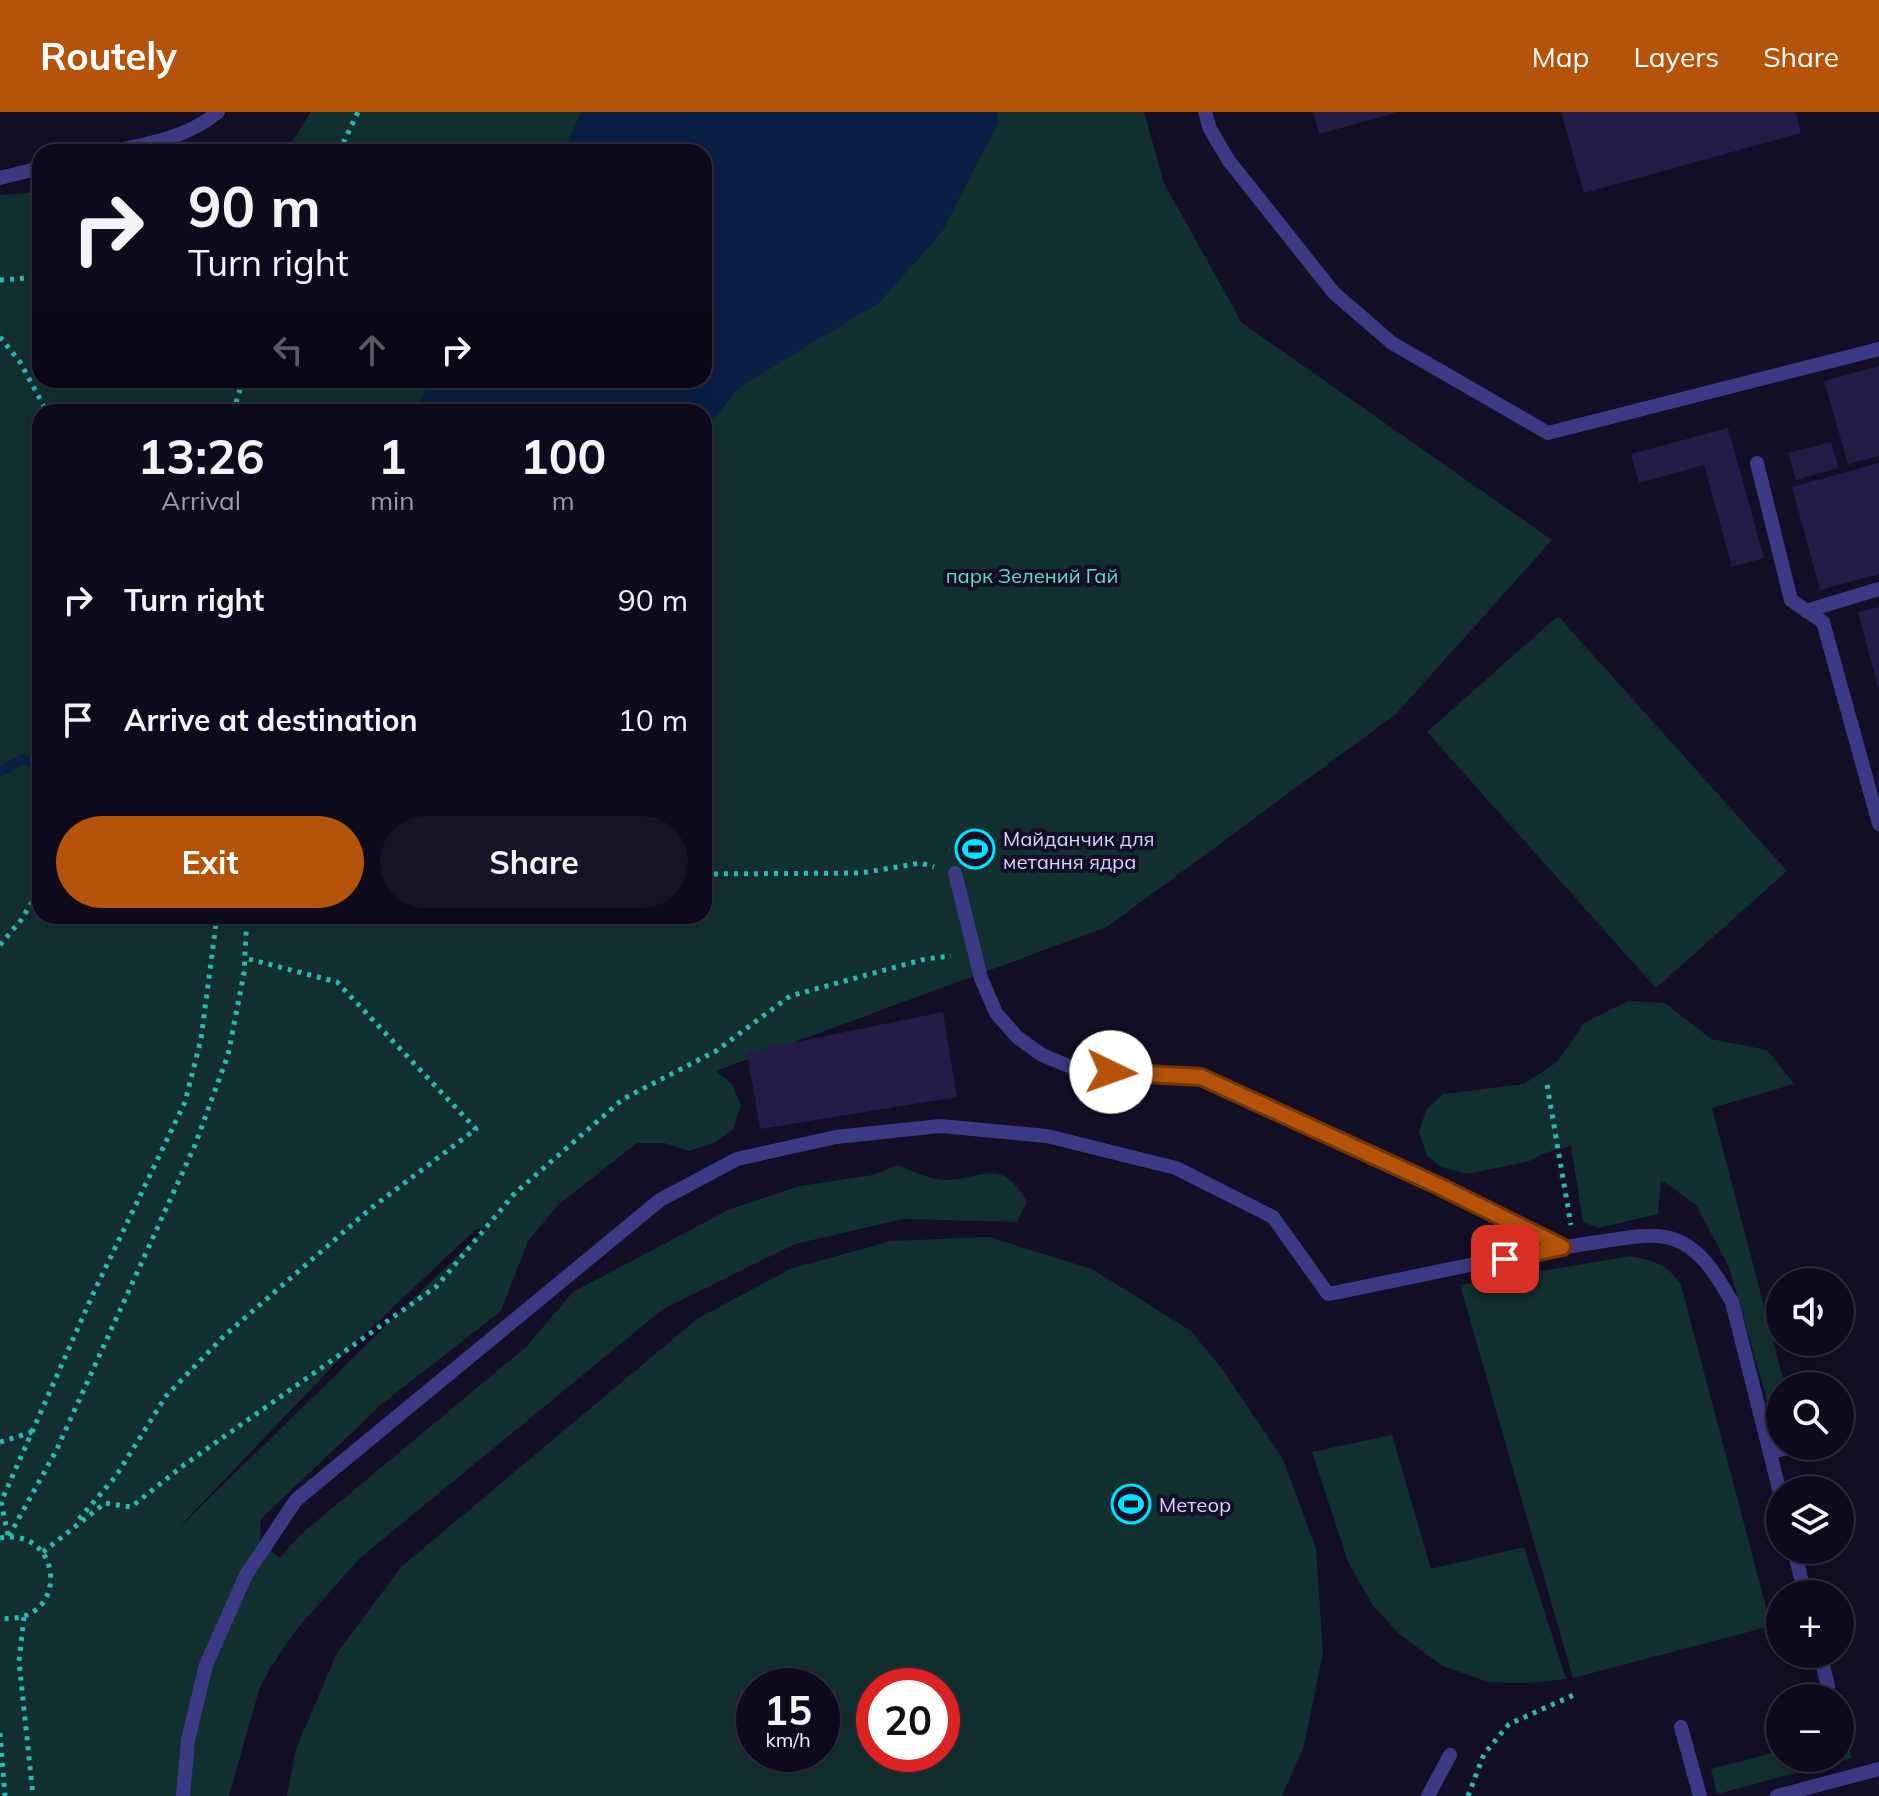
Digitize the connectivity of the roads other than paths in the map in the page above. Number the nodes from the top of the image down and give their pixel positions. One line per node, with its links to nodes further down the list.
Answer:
1 (218, 112): 3 (lane)
2 (1205, 112): 6 (lane)
3 (143, 144)
4 (32, 170): 5 (lane)
5 (0, 178)
6 (1879, 349)
7 (1757, 463): 9 (lane)
8 (1879, 589): 9 (lane)
9 (1806, 611): 10 (lane)
10 (1879, 824)
11 (955, 873): 12 (lane)
12 (1568, 1246): 13 (lane); 17 (lane)
13 (1766, 1436)
14 (1681, 1727): 19 (lane)
15 (1450, 1755): 18 (lane)
16 (1879, 1769): 20 (lane)
17 (183, 1796)
18 (1428, 1796)
19 (1700, 1796)
20 (1777, 1796)

